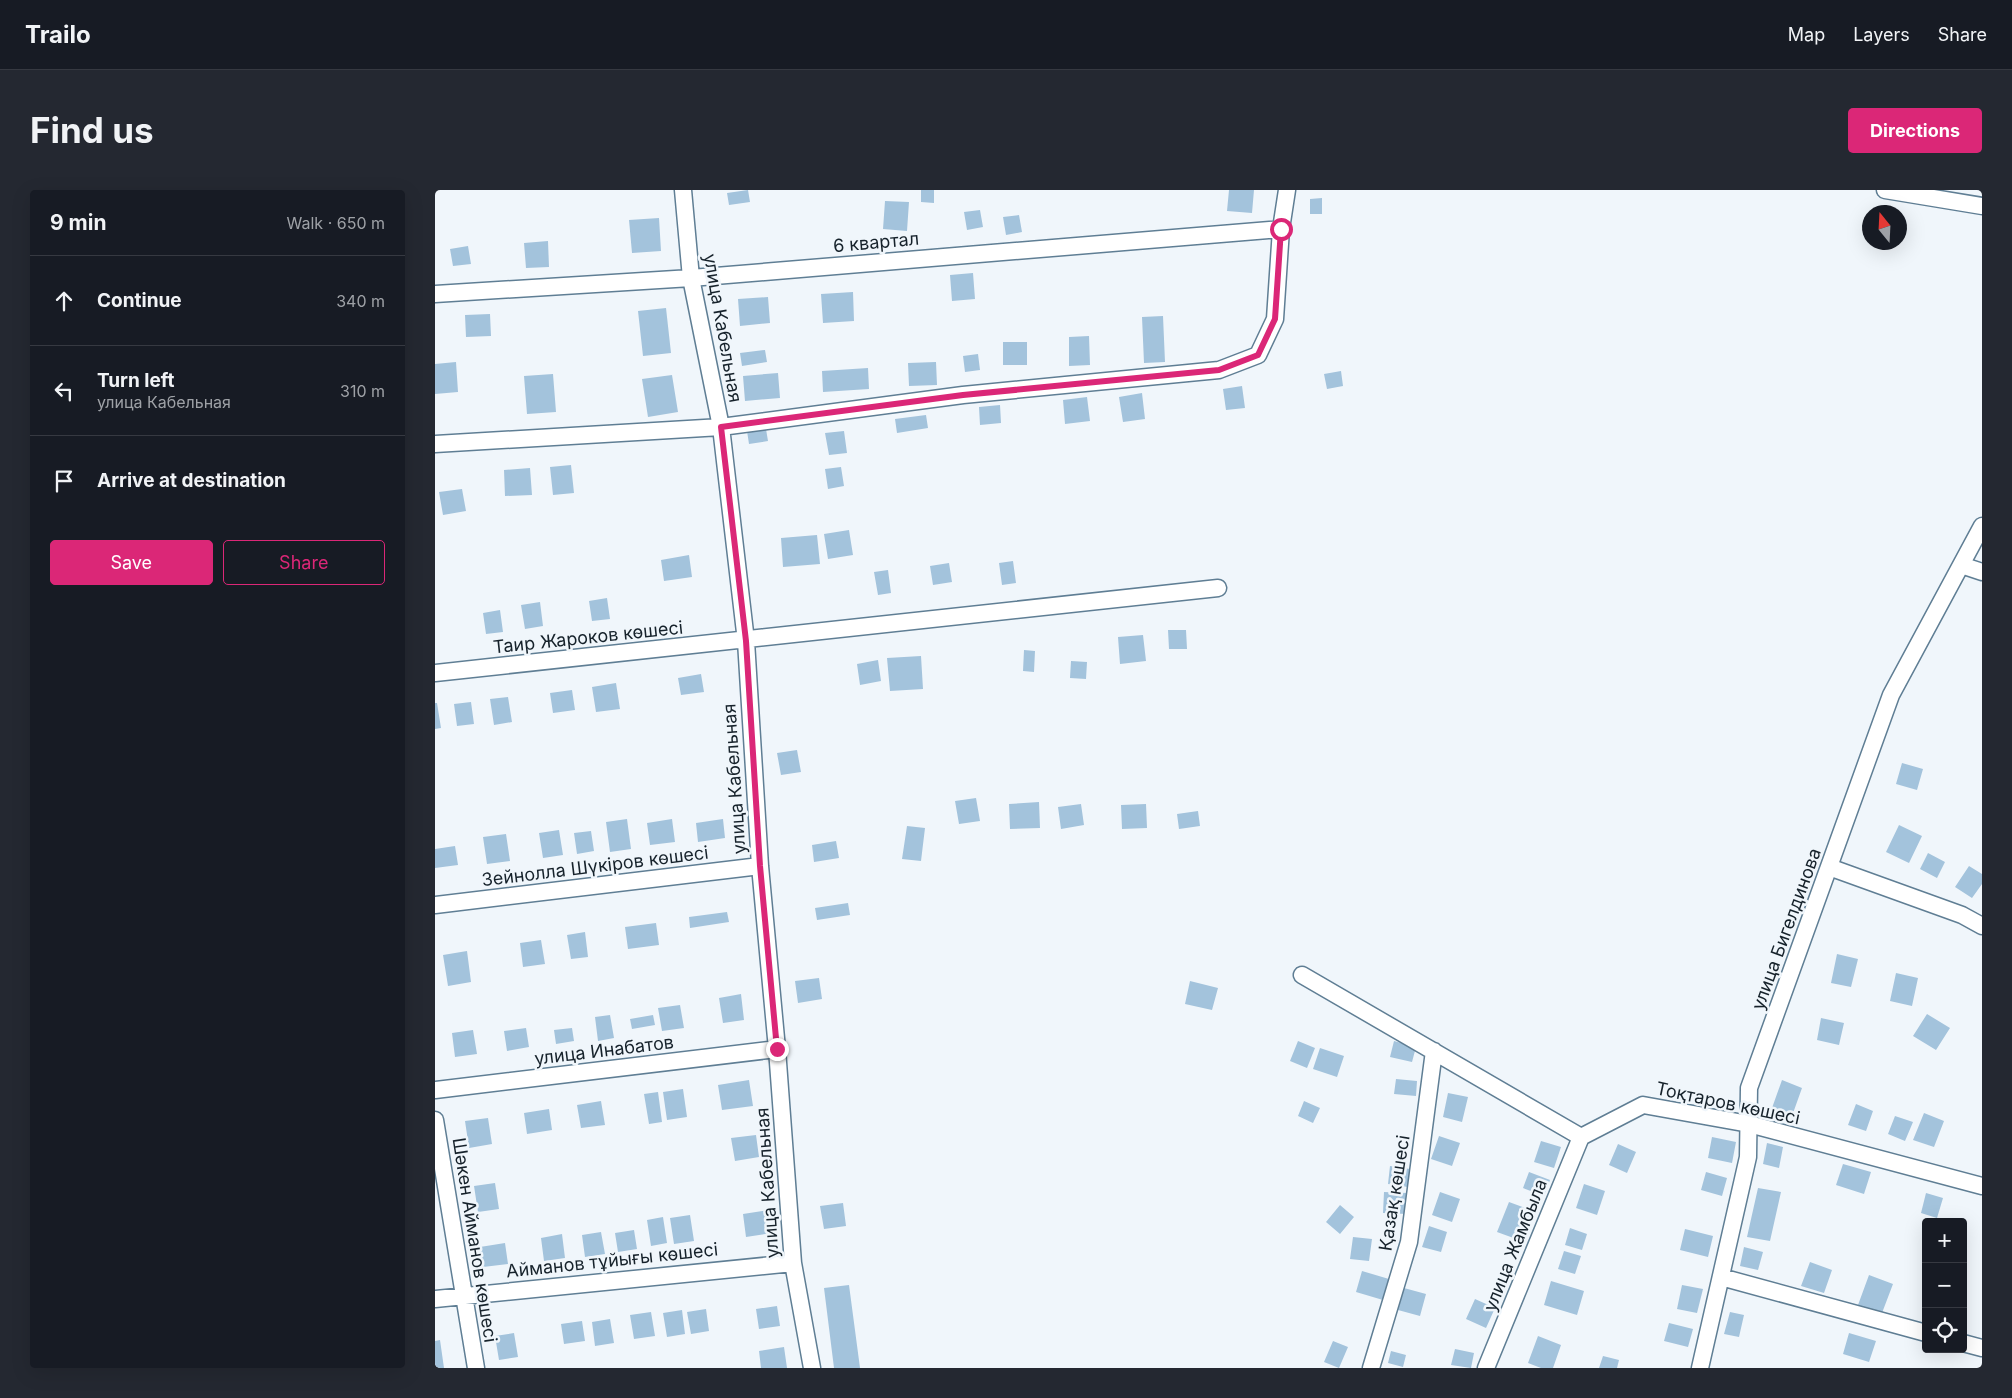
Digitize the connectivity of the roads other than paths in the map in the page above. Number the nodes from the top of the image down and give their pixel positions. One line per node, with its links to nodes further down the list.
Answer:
1 (683, 190): 6 (street, улица Кабельная)
2 (1287, 190): 5 (street)
3 (1885, 190): 4 (street)
4 (1982, 206)
5 (1281, 229): 6 (street, 6 квартал); 8 (street)
6 (691, 278): 7 (street, 6 квартал); 8 (street, улица Кабельная)
7 (435, 294)
8 (721, 427): 9 (street); 14 (street, улица Кабельная)
9 (435, 444)
10 (1982, 526): 11 (street, улица Бигелдинова)
11 (1961, 565): 12 (street); 17 (street, улица Бигелдинова)
12 (1982, 572)
13 (1218, 588): 14 (street, Таир Жароков көшесі)
14 (746, 641): 15 (street, Таир Жароков көшесі); 16 (street, улица Кабельная)
15 (435, 673)
16 (760, 866): 18 (street, Зейнолла Шүкіров көшесі); 21 (street, улица Кабельная)
17 (1829, 867): 19 (street); 25 (street, улица Бигелдинова)
18 (435, 905)
19 (1982, 926)
20 (1302, 974): 22 (street)
21 (777, 1049): 23 (street, улица Инабатов); 28 (street, улица Кабельная)
22 (1434, 1051): 26 (street); 37 (street, Қазақ көшесі)
23 (435, 1090)
24 (435, 1120): 30 (street, Шәкен Айманов көшесі)
25 (1749, 1124): 26 (street, Тоқтаров көшесі); 27 (street, Тоқтаров көшесі); 29 (street, улица Бигелдинова)
26 (1581, 1137): 38 (street, улица Жамбыла)
27 (1982, 1186)
28 (793, 1263): 30 (street, Айманов тұйығы көшесі); 36 (street, улица Кабельная)
29 (1721, 1277): 32 (street); 39 (street, улица Бигелдинова)
30 (464, 1295): 31 (street, Айманов тұйығы көшесі); 35 (street, Шәкен Айманов көшесі)
31 (435, 1299)
32 (1922, 1332)
33 (1967, 1344): 34 (street)
34 (1982, 1348)
35 (476, 1368)
36 (812, 1368)
37 (1371, 1368)
38 (1486, 1368)
39 (1700, 1368)

